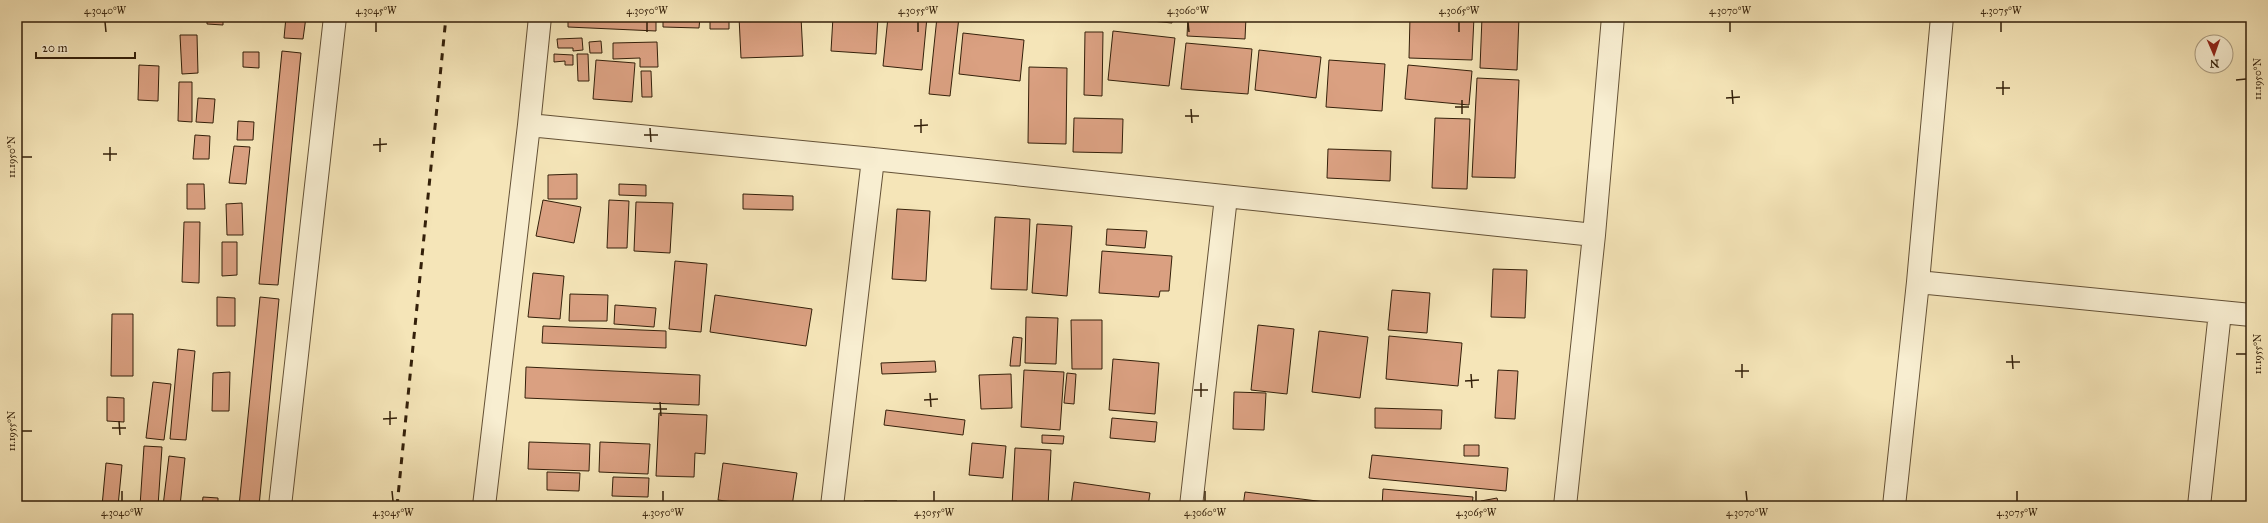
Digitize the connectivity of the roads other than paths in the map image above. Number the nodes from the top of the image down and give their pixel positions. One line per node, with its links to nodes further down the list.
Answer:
1 (335, 17): 12 (street)
2 (540, 17): 5 (street)
3 (1613, 17): 8 (street)
4 (1942, 17): 9 (street)
5 (529, 125): 6 (street); 13 (street)
6 (873, 159): 7 (street); 14 (street)
7 (1226, 197): 8 (street); 15 (street)
8 (1594, 235): 16 (street)
9 (1918, 282): 10 (street); 17 (street)
10 (2220, 312): 11 (street); 18 (street)
11 (2251, 315)
12 (280, 506)
13 (484, 506)
14 (832, 506)
15 (1191, 506)
16 (1565, 506)
17 (1894, 506)
18 (2198, 506)

